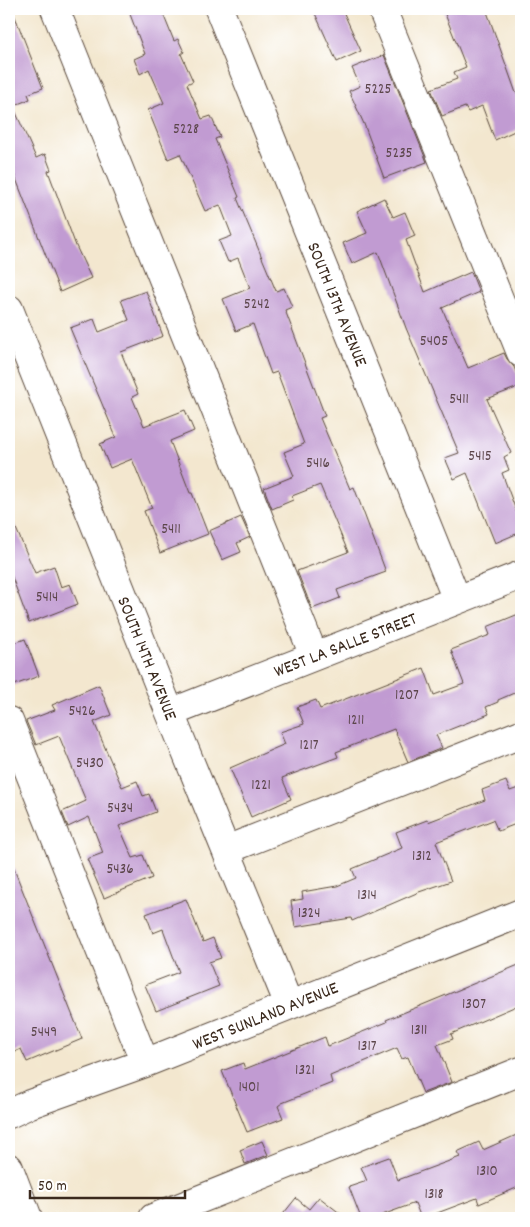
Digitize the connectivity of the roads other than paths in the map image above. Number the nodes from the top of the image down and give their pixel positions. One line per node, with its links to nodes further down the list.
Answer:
1 (55, 9): 8 (street)
2 (219, 9): 7 (street, SOUTH 13TH AVENUE)
3 (382, 9): 5 (street)
4 (9, 310): 9 (street, SOUTH 14TH AVENUE)
5 (521, 353)
6 (521, 575): 7 (street, WEST LA SALLE STREET)
7 (457, 600): 8 (street, WEST LA SALLE STREET)
8 (314, 656): 9 (street, WEST LA SALLE STREET)
9 (170, 713): 12 (street, SOUTH 14TH AVENUE)
10 (9, 722): 15 (street)
11 (521, 734): 12 (street)
12 (226, 850): 14 (street, SOUTH 14TH AVENUE)
13 (521, 912): 14 (street, WEST SUNLAND AVENUE)
14 (289, 1005): 15 (street, WEST SUNLAND AVENUE)
15 (145, 1063): 17 (street, WEST SUNLAND AVENUE)
16 (521, 1071): 19 (street)
17 (9, 1114)
18 (9, 1168): 20 (street)
19 (192, 1211): 21 (street)
20 (28, 1218)
21 (153, 1218)

